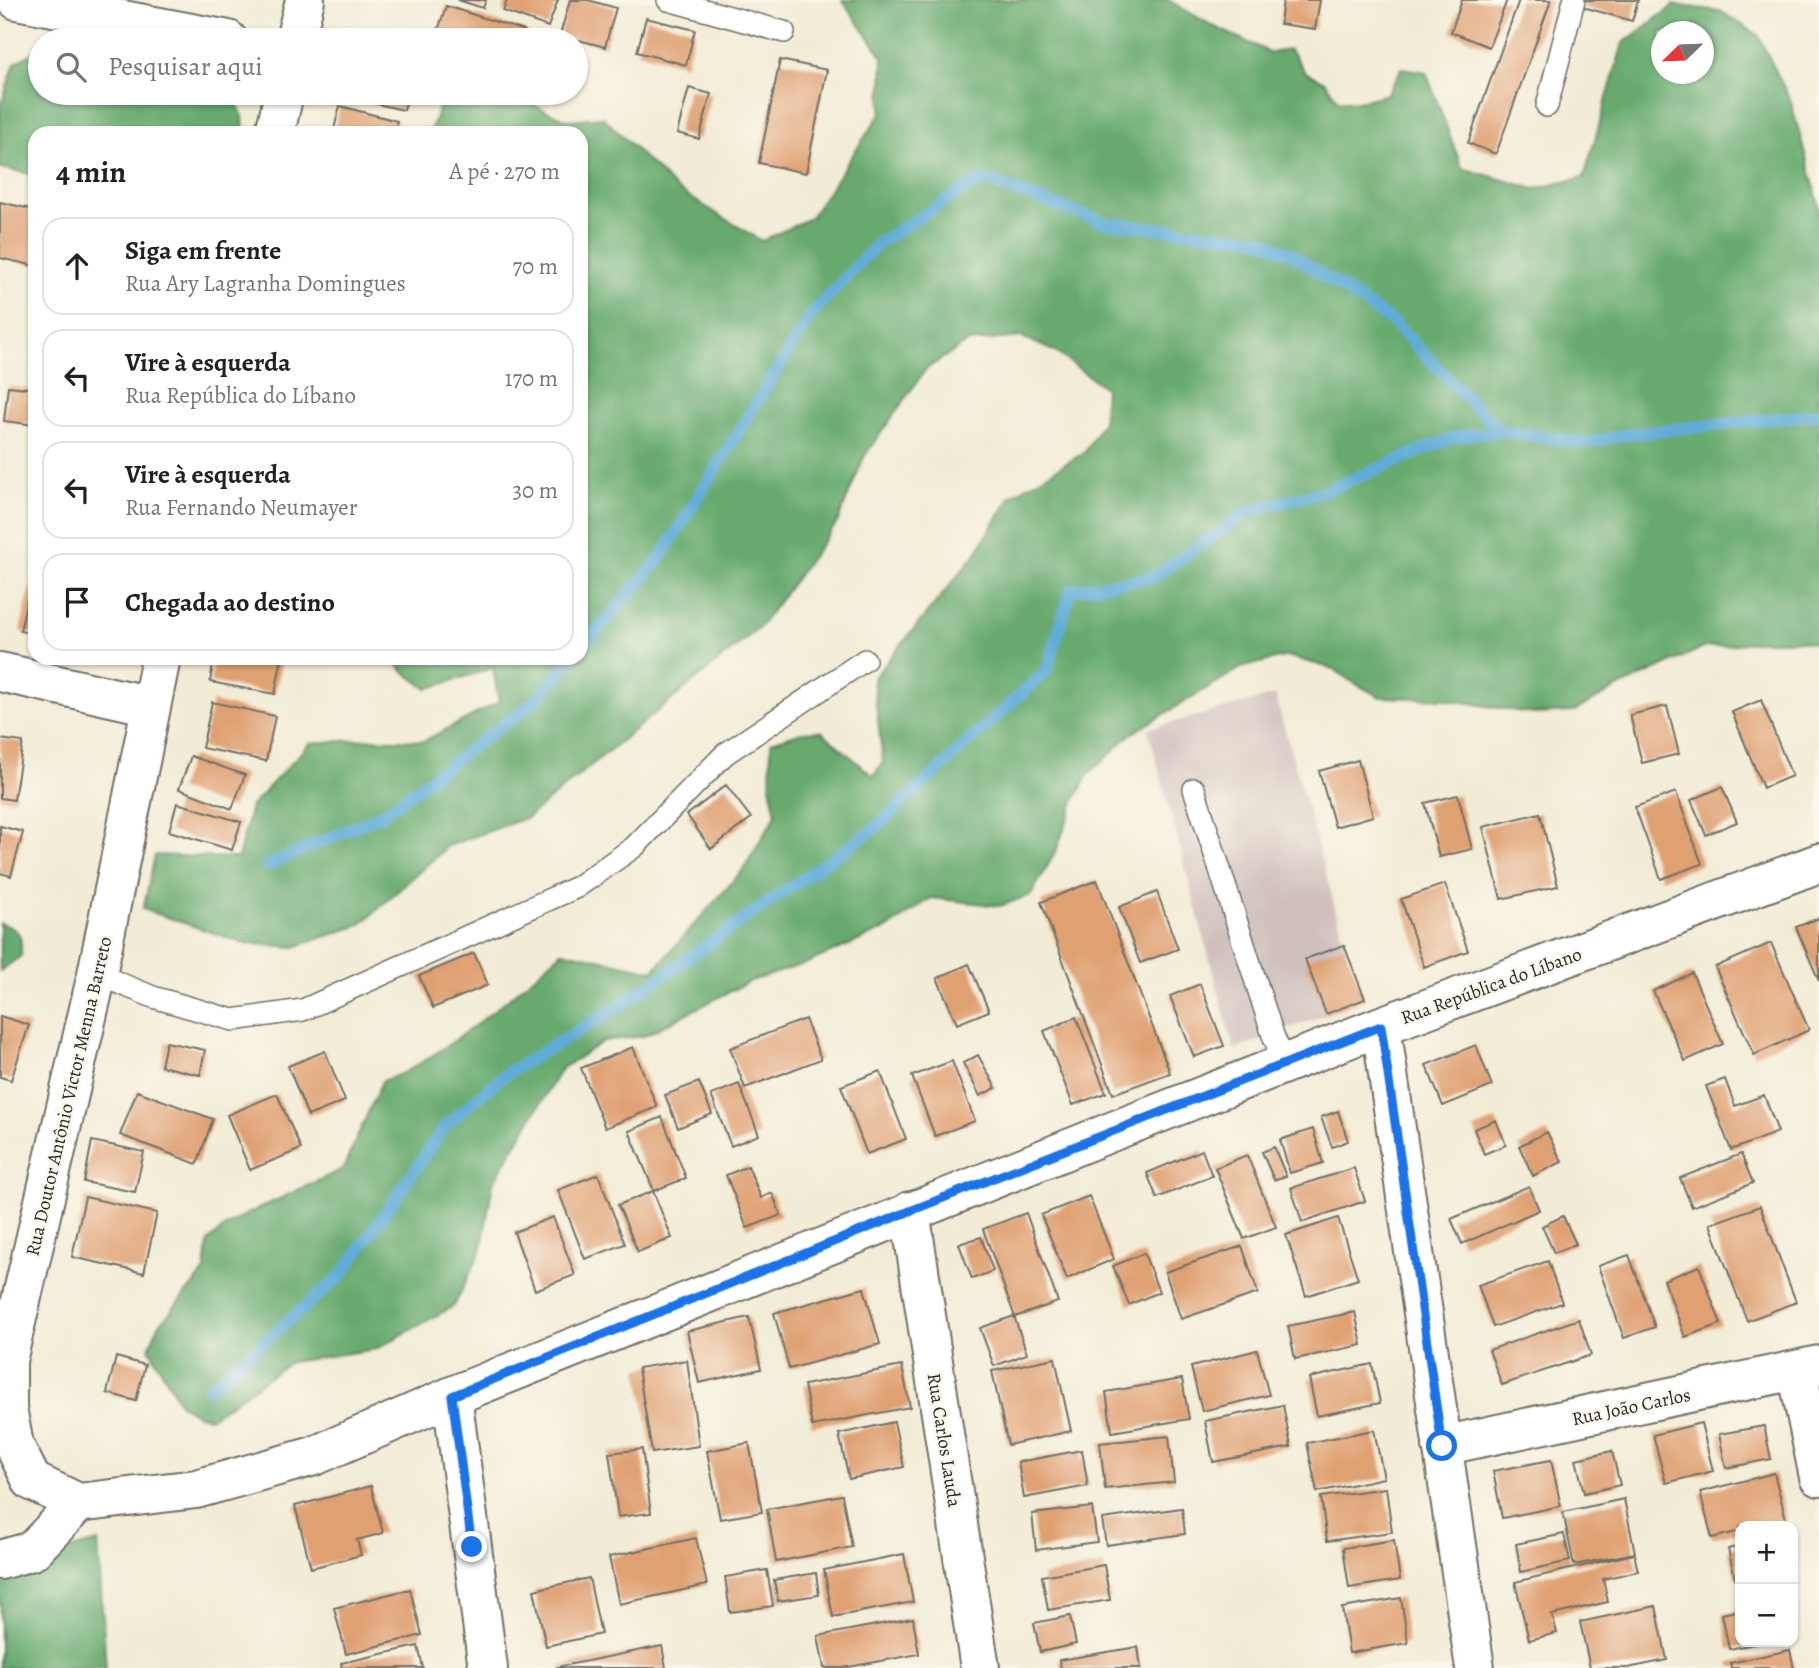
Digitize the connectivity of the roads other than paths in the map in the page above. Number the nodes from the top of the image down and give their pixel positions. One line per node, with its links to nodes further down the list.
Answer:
1 (17, 0): 5 (street)
2 (305, 0): 6 (street)
3 (668, 0): 7 (lane)
4 (1574, 0): 9 (lane)
5 (165, 28)
6 (298, 28)
7 (784, 32)
8 (281, 105): 10 (street)
9 (1547, 106)
10 (277, 126)
11 (865, 660): 17 (lane)
12 (160, 665): 14 (street, Rua Doutor Antônio Victor Menna Barreto)
13 (0, 672): 14 (street)
14 (151, 706): 17 (street, Rua Doutor Antônio Victor Menna Barreto)
15 (1194, 789): 19 (lane)
16 (1819, 863): 18 (street, Rua República do Líbano)
17 (97, 974): 25 (street, Rua Doutor Antônio Victor Menna Barreto)
18 (1381, 1026): 19 (street, Rua República do Líbano); 23 (street)
19 (1285, 1063): 20 (street, Rua República do Líbano)
20 (910, 1211): 22 (street, Rua República do Líbano); 28 (street, Rua Carlos Lauda)
21 (1808, 1368): 23 (street, Rua João Carlos); 24 (street)
22 (452, 1396): 25 (street, Rua República do Líbano); 27 (street)
23 (1442, 1446): 29 (street)
24 (1819, 1477)
25 (78, 1503): 26 (street)
26 (0, 1560)
27 (488, 1668)
28 (980, 1668)
29 (1475, 1668)

